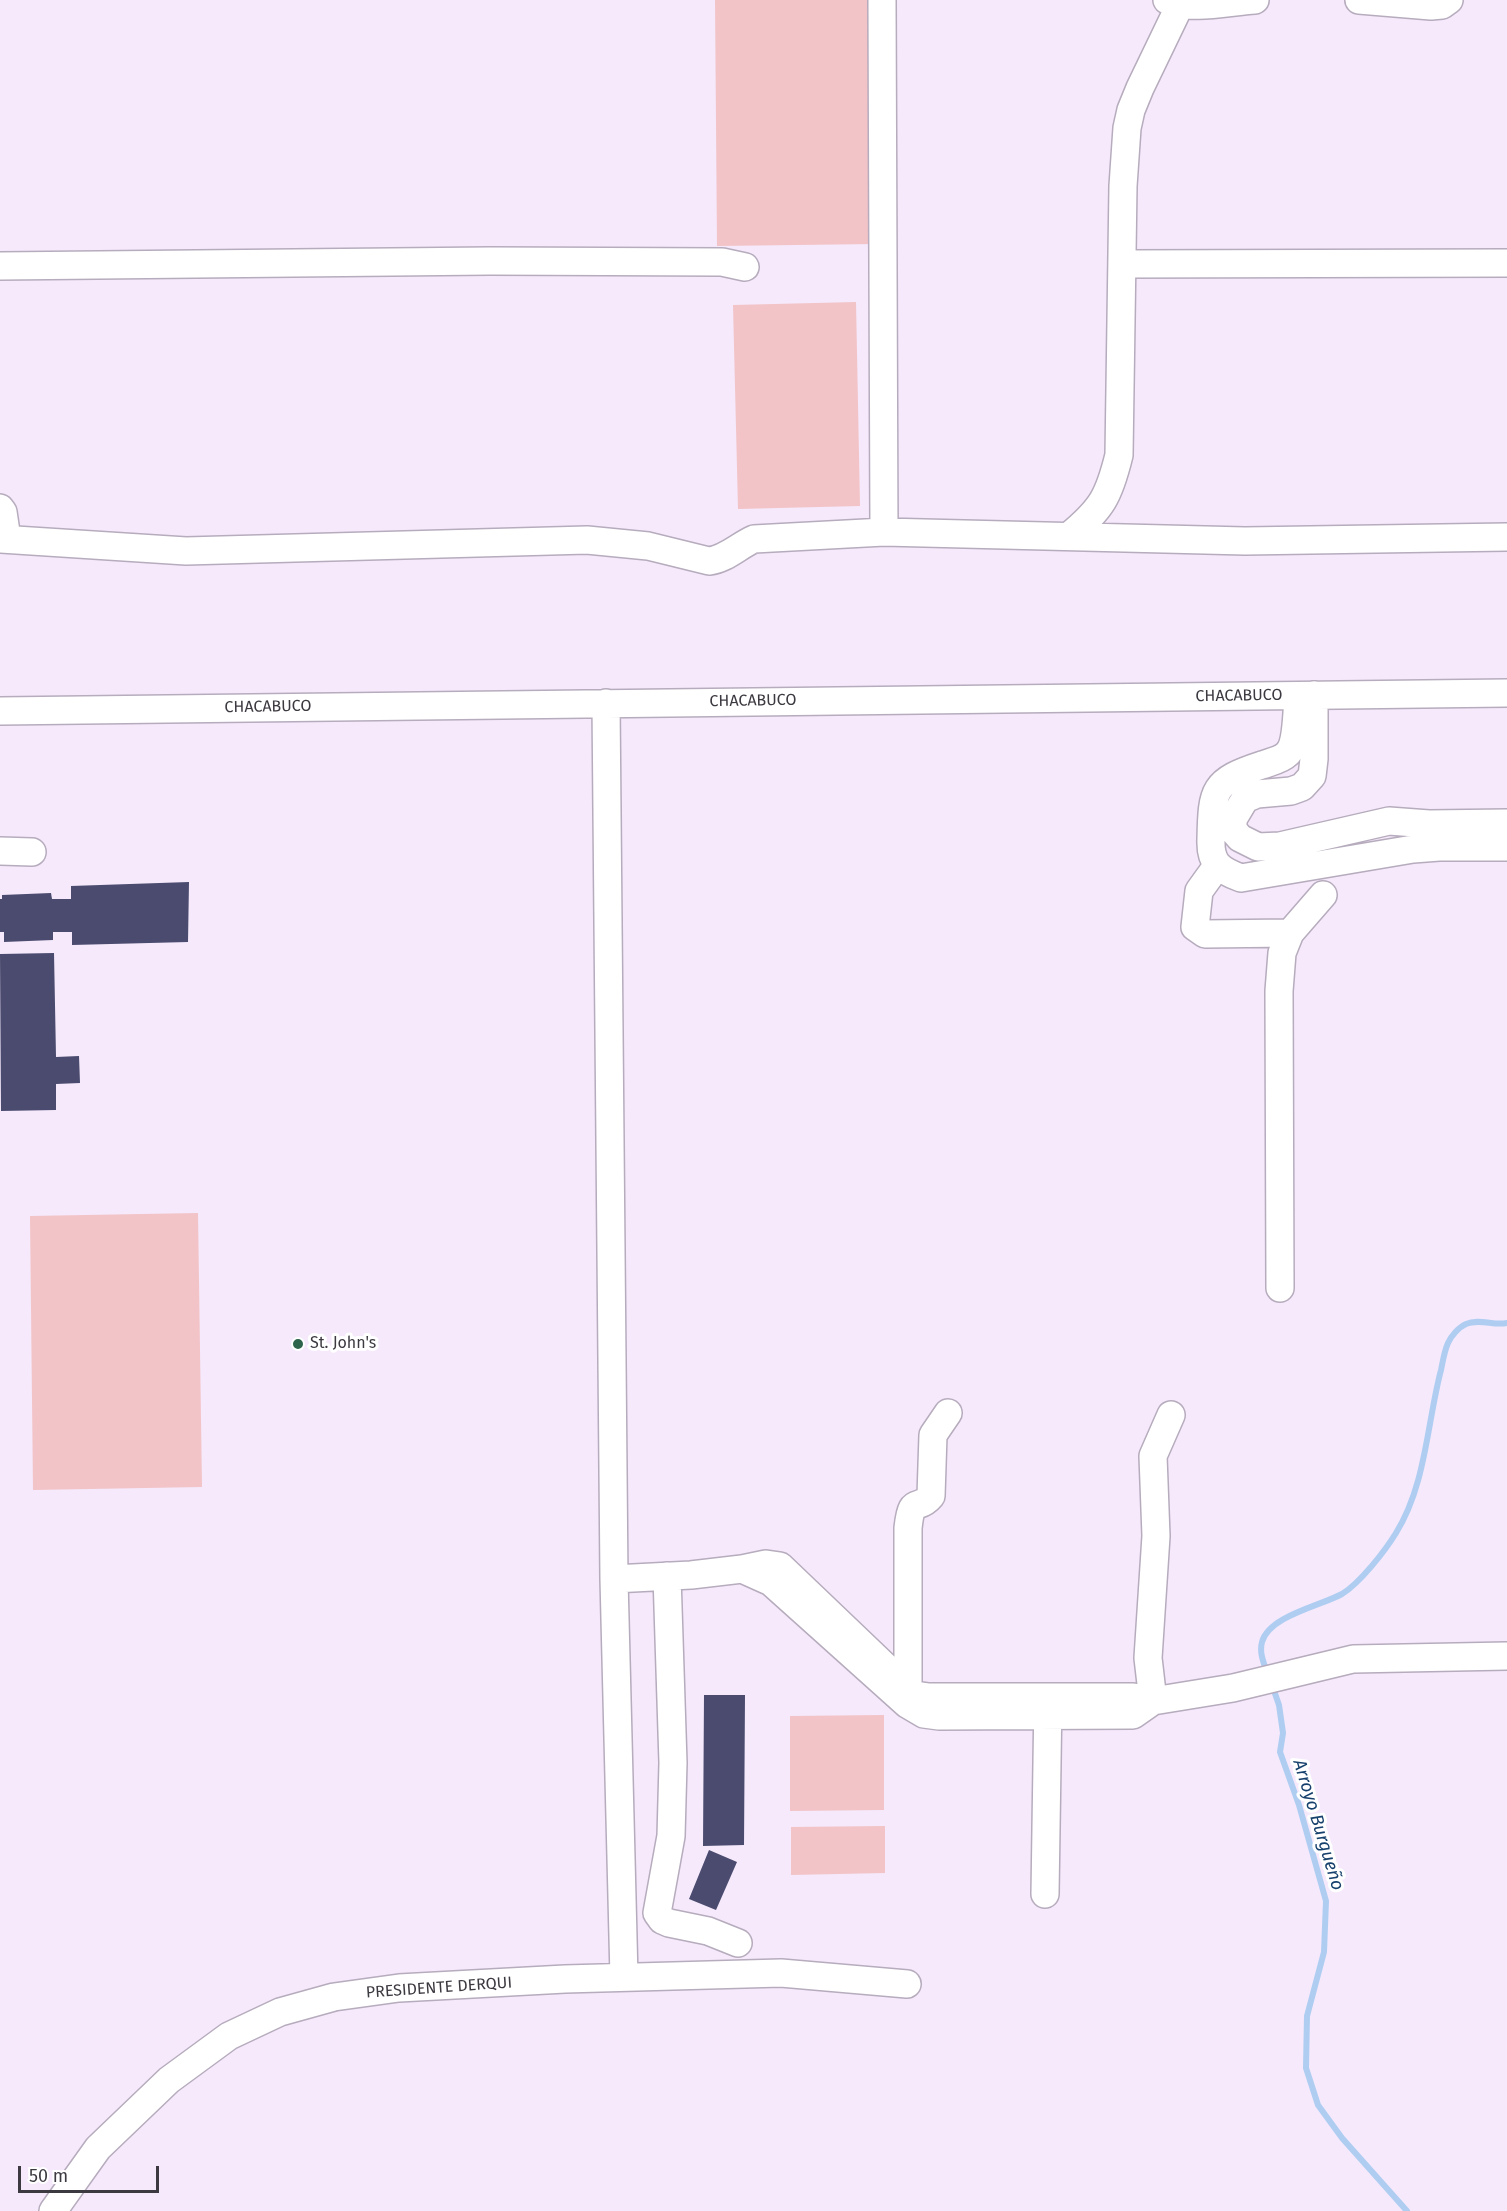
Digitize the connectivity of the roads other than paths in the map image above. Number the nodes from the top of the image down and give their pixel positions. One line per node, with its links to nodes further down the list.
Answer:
1 (882, 0): 11 (street)
2 (1255, 0): 5 (street)
3 (1359, 0): 4 (street)
4 (1449, 0)
5 (1173, 3): 7 (street)
6 (1507, 262): 7 (street)
7 (1123, 264): 12 (street)
8 (0, 266): 9 (street)
9 (745, 267)
10 (0, 508): 14 (street)
11 (884, 532): 12 (street); 14 (street)
12 (1069, 536): 13 (street)
13 (1507, 537)
14 (4, 539)
15 (1507, 693): 16 (street, CHACABUCO)
16 (1306, 695): 17 (street, CHACABUCO); 22 (street); 28 (street)
17 (606, 703): 18 (street, CHACABUCO); 36 (street)
18 (0, 711)
19 (1384, 821): 20 (street); 22 (street); 27 (street)
20 (1412, 821): 21 (street); 24 (street)
21 (1507, 824)
22 (1295, 842): 29 (street)
23 (1507, 847): 24 (street)
24 (1413, 849): 27 (street)
25 (0, 851): 26 (street)
26 (32, 852)
27 (1378, 856): 29 (street); 30 (street)
28 (1217, 866): 29 (street); 31 (street)
29 (1305, 867): 30 (street)
30 (1323, 896): 31 (street)
31 (1290, 933): 32 (street)
32 (1280, 1288)
33 (948, 1413): 38 (street)
34 (1171, 1415): 39 (street)
35 (667, 1576): 36 (street); 38 (street); 42 (street)
36 (614, 1579): 43 (street)
37 (1507, 1656): 39 (street)
38 (908, 1696): 40 (street)
39 (1153, 1701): 40 (street)
40 (1048, 1706): 41 (street)
41 (1045, 1894)
42 (738, 1943)
43 (624, 1977): 44 (street, PRESIDENTE DERQUI); 45 (street, PRESIDENTE DERQUI)
44 (906, 1984)
45 (53, 2211)

